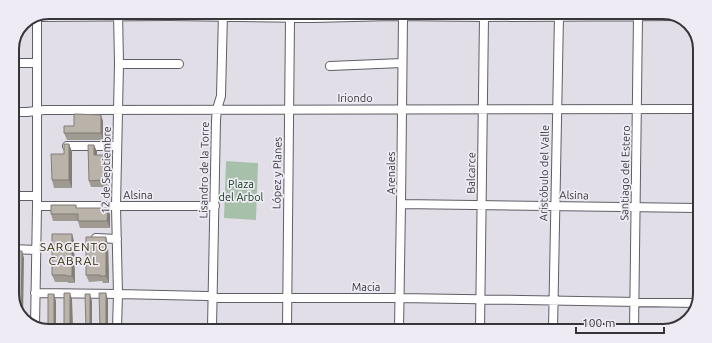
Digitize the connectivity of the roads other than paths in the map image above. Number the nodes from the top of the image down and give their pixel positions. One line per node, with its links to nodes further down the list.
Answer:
1 (118, 19): 11 (street, 12 de Septiembre)
2 (223, 19): 15 (street, Lisandro de la Torre)
3 (290, 19): 16 (street, López y Planes)
4 (403, 19): 13 (street, Arenales)
5 (484, 19): 18 (street, Balcarce)
6 (559, 19): 19 (street, Aristóbulo del Valle)
7 (638, 19): 20 (street, Santiago del Estero)
8 (37, 22): 10 (street)
9 (19, 63): 10 (street)
10 (37, 64): 22 (street)
11 (119, 64): 12 (street); 23 (street, 12 de Septiembre)
12 (180, 64)
13 (402, 64): 14 (street); 17 (street, Arenales)
14 (330, 66)
15 (217, 109): 16 (street, Iriondo); 23 (street, Iriondo); 33 (street, Lisandro de la Torre)
16 (289, 109): 17 (street, Iriondo); 44 (street, López y Planes)
17 (402, 109): 18 (street, Iriondo); 29 (street, Arenales)
18 (483, 109): 19 (street, Iriondo); 30 (street, Balcarce)
19 (556, 109): 20 (street, Iriondo); 34 (street, Aristóbulo del Valle)
20 (637, 109): 21 (street, Iriondo); 35 (street, Santiago del Estero)
21 (693, 109)
22 (37, 110): 23 (street, Iriondo); 24 (street, Iriondo); 28 (street)
23 (118, 110): 26 (street, 12 de Septiembre)
24 (19, 112)
25 (67, 146): 26 (street)
26 (117, 146): 32 (street, 12 de Septiembre)
27 (19, 196): 28 (street)
28 (36, 196): 31 (street)
29 (401, 204): 30 (street, Alsina); 45 (street, Arenales)
30 (482, 205): 34 (street, Alsina); 46 (street, Balcarce)
31 (37, 206): 32 (street, Alsina); 40 (street)
32 (116, 206): 33 (street, Alsina); 38 (street, 12 de Septiembre)
33 (215, 206): 43 (street, Lisandro de la Torre)
34 (555, 206): 35 (street, Alsina); 47 (street, Aristóbulo del Valle)
35 (635, 207): 36 (street, Alsina); 48 (street, Santiago del Estero)
36 (693, 208)
37 (89, 238): 38 (street)
38 (117, 239): 42 (street, 12 de Septiembre)
39 (19, 249): 40 (street)
40 (36, 250): 41 (street)
41 (35, 293): 42 (street, Macia); 50 (street)
42 (118, 294): 43 (street, Macia); 51 (street, 12 de Septiembre)
43 (212, 297): 44 (street, Macia); 52 (street, Lisandro de la Torre)
44 (287, 298): 45 (street, Macia); 53 (street, López y Planes)
45 (400, 298): 46 (street, Macia); 54 (street, Arenales)
46 (481, 300): 47 (street, Macia); 55 (street, Balcarce)
47 (553, 301): 48 (street, Macia); 56 (street, Aristóbulo del Valle)
48 (635, 303): 49 (street, Macia); 57 (street, Santiago del Estero)
49 (691, 303)
50 (35, 320)
51 (117, 324)
52 (212, 324)
53 (287, 324)
54 (399, 324)
55 (480, 324)
56 (553, 324)
57 (634, 324)

